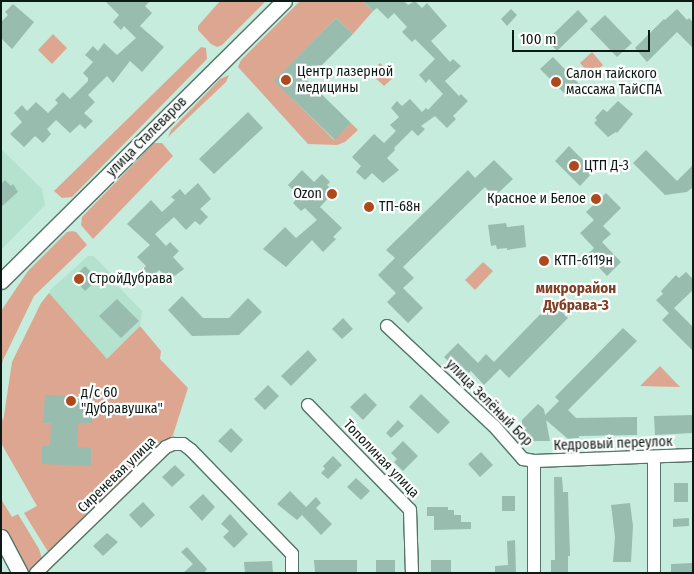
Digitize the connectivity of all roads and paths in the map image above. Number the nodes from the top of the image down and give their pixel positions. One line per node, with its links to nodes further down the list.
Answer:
1 (284, 1): 2 (main road, улица Сталеваров)
2 (6, 276): 3 (main road, улица Сталеваров)
3 (1, 292)
4 (387, 326): 8 (street, улица Зелёный Бор)
5 (308, 405): 13 (street, Тополиная улица)
6 (693, 455): 7 (street, Кедровый переулок)
7 (654, 458): 8 (street, Кедровый переулок); 15 (street)
8 (534, 461): 14 (street, улица Зелёный Бор)
9 (1, 537): 10 (main road)
10 (20, 573)
11 (36, 573): 12 (street, Сиреневая улица)
12 (292, 573)
13 (412, 573)
14 (534, 573)
15 (654, 573)

